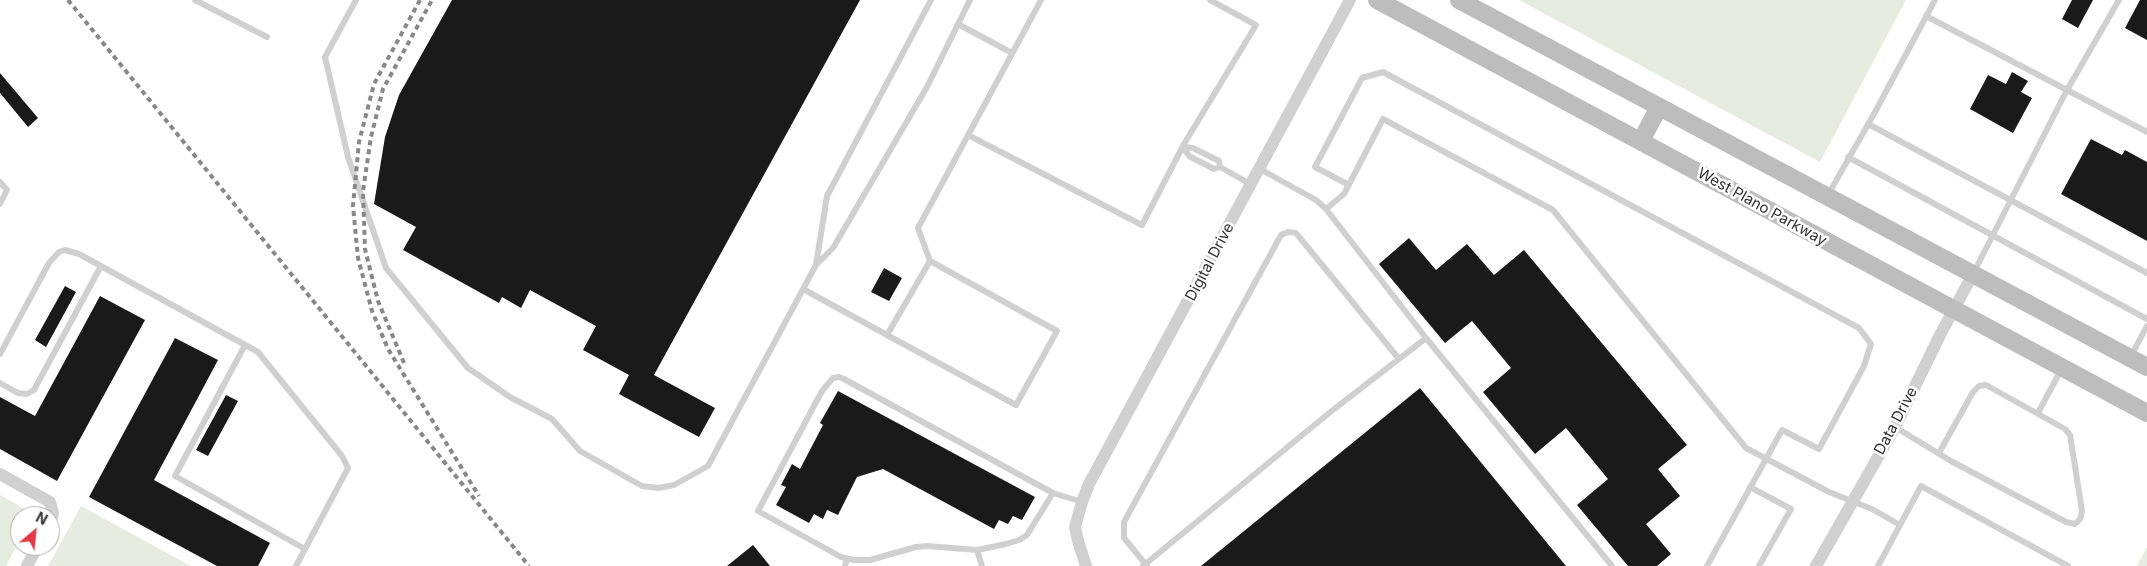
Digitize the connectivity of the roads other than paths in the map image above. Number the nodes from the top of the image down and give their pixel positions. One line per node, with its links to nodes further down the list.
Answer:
1 (195, 0): 14 (lane)
2 (356, 0): 38 (lane)
3 (931, 0): 34 (lane)
4 (970, 0): 13 (lane)
5 (1041, 0): 15 (lane)
6 (1210, 0): 22 (lane)
7 (1350, 0): 24 (street, Digital Drive)
8 (1377, 0): 21 (main road, West Plano Parkway)
9 (1458, 0): 17 (main road)
10 (1935, 0): 12 (lane)
11 (2119, 0): 16 (lane)
12 (1926, 16): 16 (lane); 18 (lane)
13 (958, 24): 15 (lane); 34 (lane)
14 (267, 37)
15 (1012, 53): 20 (lane)
16 (2067, 90): 19 (lane); 29 (lane)
17 (1659, 107): 21 (main road); 28 (main road)
18 (1868, 124): 23 (lane); 29 (lane)
19 (2147, 132)
20 (968, 135): 22 (lane); 33 (lane)
21 (1641, 141): 39 (main road, West Plano Parkway)
22 (1183, 147): 26 (lane)
23 (1848, 158): 28 (lane); 32 (lane)
24 (1260, 169): 26 (street, Digital Drive); 31 (lane)
25 (0, 182): 30 (lane)
26 (1252, 185): 59 (street, Digital Drive)
27 (1349, 185): 31 (lane); 55 (lane); 55 (lane)
28 (1827, 196): 37 (main road)
29 (2011, 200): 32 (lane); 36 (lane)
30 (0, 204)
31 (1326, 209): 43 (lane)
32 (1992, 237): 37 (lane); 40 (lane)
33 (930, 261): 42 (lane); 42 (lane)
34 (816, 265): 38 (lane)
35 (101, 266): 44 (lane); 45 (lane); 50 (lane)
36 (2147, 273)
37 (1973, 274): 39 (street, Data Drive); 46 (main road)
38 (803, 289): 42 (lane)
39 (1953, 310): 49 (main road, West Plano Parkway); 53 (street, Data Drive)
40 (2147, 318)
41 (2147, 326): 46 (lane)
42 (887, 335)
43 (1426, 338): 47 (lane); 71 (lane)
44 (245, 345): 63 (lane); 63 (lane)
45 (0, 354)
46 (2130, 358): 48 (main road)
47 (1399, 359): 66 (lane); 66 (lane)
48 (2147, 367)
49 (2062, 368): 51 (lane); 52 (main road, West Plano Parkway)
50 (0, 383)
51 (2038, 413): 54 (lane); 54 (lane)
52 (2147, 413)
53 (1895, 427): 54 (lane); 60 (street, Data Drive)
54 (1940, 453)
55 (1766, 458): 57 (lane); 60 (lane)
56 (0, 474): 61 (street)
57 (1750, 487): 72 (lane); 73 (lane)
58 (1053, 493): 59 (lane); 64 (lane); 65 (lane)
59 (1082, 502): 70 (street, Digital Drive)
60 (1852, 502): 62 (lane); 74 (street, Data Drive)
61 (50, 506)
62 (1900, 525): 75 (lane); 76 (lane)
63 (305, 549): 67 (lane)
64 (977, 550): 65 (lane); 69 (lane)
65 (847, 558): 68 (lane)
66 (1145, 565)
67 (296, 566)
68 (845, 566)
69 (982, 566)
70 (1085, 566)
71 (1612, 566)
72 (1706, 566)
73 (1759, 566)
74 (1816, 566)
75 (1878, 566)
76 (2068, 566)

